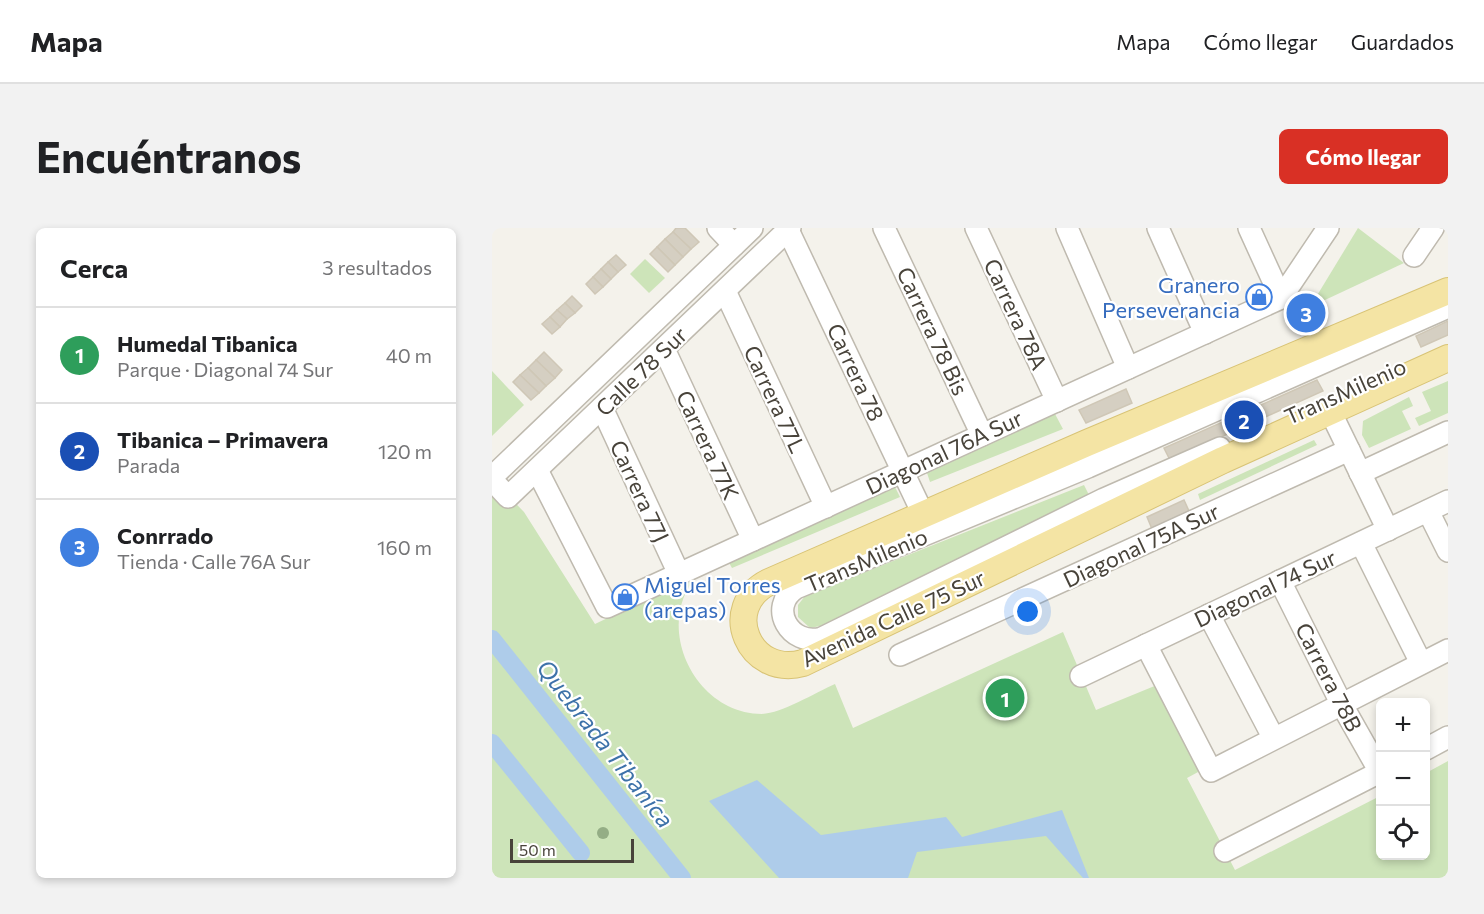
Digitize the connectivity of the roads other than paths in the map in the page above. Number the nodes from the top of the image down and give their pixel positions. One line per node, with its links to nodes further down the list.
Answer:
1 (718, 228): 11 (street)
2 (752, 228): 11 (street, Calle 78 Sur)
3 (884, 228): 26 (street, Carrera 78 Bis)
4 (976, 228): 22 (street, Carrera 78A)
5 (1067, 228): 21 (street)
6 (1158, 228): 17 (street)
7 (1249, 228): 15 (street)
8 (1328, 228): 15 (street)
9 (1433, 228): 12 (street)
10 (789, 229): 13 (street, Calle 78 Sur); 29 (street, Carrera 78)
11 (734, 245): 31 (street, Calle 78 Sur)
12 (1414, 256)
13 (725, 291): 19 (street, Calle 78 Sur); 33 (street, Carrera 77L)
14 (1448, 291): 35 (main road, Avenida Calle 75 Sur)
15 (1281, 298): 17 (street, Diagonal 76A Sur)
16 (1448, 307): 18 (street, TransMilenio)
17 (1205, 333): 21 (street, Diagonal 76A Sur)
18 (1448, 344)
19 (663, 349): 23 (street, Calle 78 Sur); 37 (street, Carrera 77K)
20 (1448, 358): 24 (main road, Avenida Calle 75 Sur)
21 (1128, 368): 22 (street, Diagonal 76A Sur)
22 (1057, 401): 26 (street, Diagonal 76A Sur)
23 (602, 408): 28 (street, Calle 78 Sur); 40 (street, Carrera 77J)
24 (1330, 411): 27 (street); 35 (main road, Avenida Calle 75 Sur)
25 (1448, 432): 30 (street)
26 (982, 435): 29 (street, Diagonal 76A Sur)
27 (1349, 450): 30 (street); 45 (street, Diagonal 75A Sur)
28 (537, 470): 31 (street, Calle 78 Sur); 40 (street, Diagonal 76A Sur)
29 (903, 471): 33 (street, Diagonal 76A Sur); 35 (street, Carrera 78)
30 (1360, 473): 36 (street)
31 (492, 479)
32 (1448, 501): 34 (street, Diagonal 74 Sur)
33 (826, 507): 37 (street, Diagonal 76A Sur)
34 (1428, 511): 36 (street, Diagonal 74 Sur); 39 (street)
35 (923, 514)
36 (1388, 530): 38 (street, Diagonal 74 Sur)
37 (753, 540): 40 (street, Diagonal 76A Sur)
38 (1361, 543): 41 (street, Diagonal 74 Sur); 46 (street)
39 (1448, 551)
40 (679, 574)
41 (1280, 581): 42 (street, Diagonal 74 Sur); 48 (street, Carrera 78B)
42 (1209, 615): 43 (street, Diagonal 74 Sur); 49 (street)
43 (1146, 645): 47 (street, Diagonal 74 Sur); 49 (street)
44 (1448, 650): 46 (street)
45 (900, 655)
46 (1421, 663): 48 (street)
47 (1081, 676)
48 (1342, 705): 49 (street); 52 (street, Carrera 78B)
49 (1273, 737)
50 (1448, 737): 51 (street)
51 (1430, 746)
52 (1376, 765)
53 (1376, 774): 54 (street)
54 (1225, 851)

